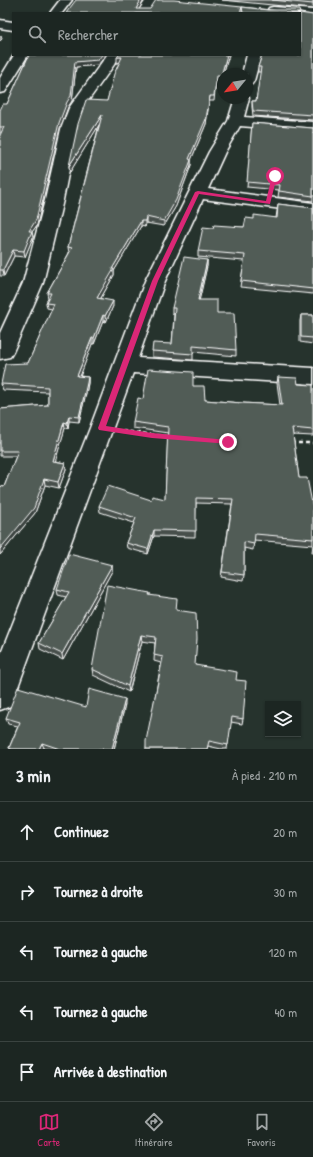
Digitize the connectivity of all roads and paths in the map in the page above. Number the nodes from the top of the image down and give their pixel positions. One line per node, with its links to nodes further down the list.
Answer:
1 (66, 0): 4 (street)
2 (152, 0): 5 (street)
3 (266, 8): 6 (street)
4 (57, 12)
5 (144, 12)
6 (297, 12)
7 (301, 12): 8 (street)
8 (313, 14)
9 (0, 24): 10 (street)
10 (12, 26)
11 (113, 56): 21 (street)
12 (254, 56): 14 (street)
13 (15, 57): 15 (street)
14 (250, 68)
15 (0, 89)
16 (240, 104): 17 (street)
17 (235, 121): 18 (street); 19 (street)
18 (313, 127)
19 (198, 192): 20 (street); 22 (street)
20 (313, 208)
21 (2, 352)
22 (125, 366): 23 (street); 24 (street)
23 (313, 376)
24 (102, 428): 25 (path); 28 (street)
25 (174, 438)
26 (313, 443): 27 (path)
27 (290, 444)
28 (1, 692)

